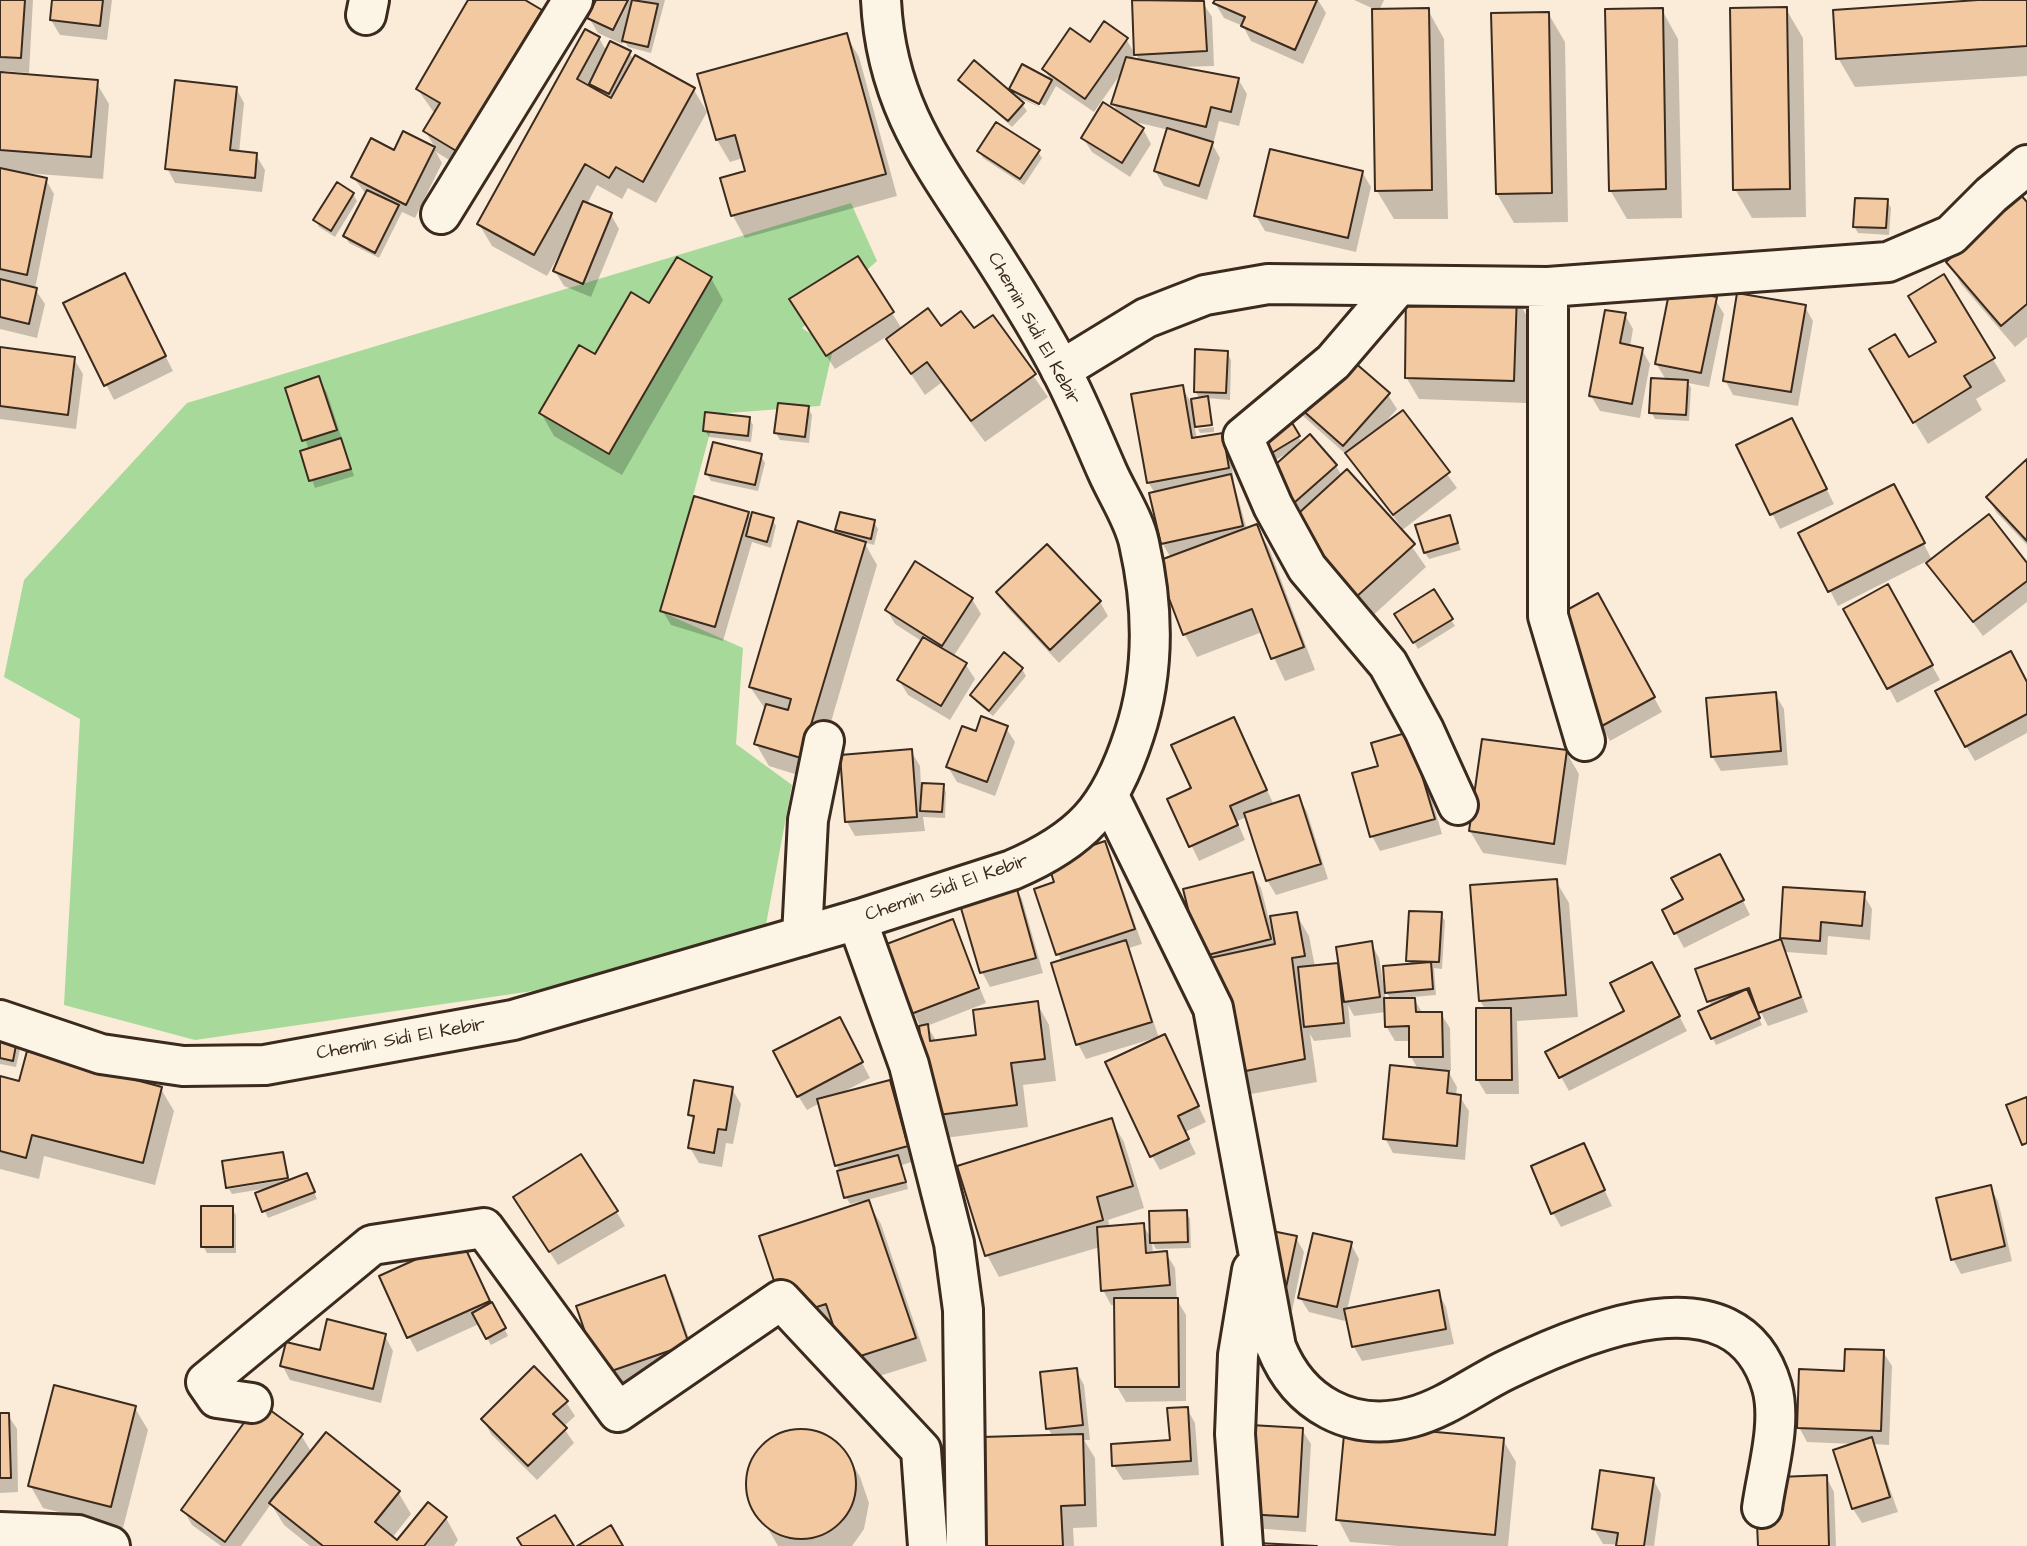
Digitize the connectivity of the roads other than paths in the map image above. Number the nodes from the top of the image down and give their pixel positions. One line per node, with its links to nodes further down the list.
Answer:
1 (573, 0): 4 (street)
2 (881, 0): 7 (street, Chemin Sidi El Kebir)
3 (2027, 165): 6 (street)
4 (441, 214)
5 (1398, 286): 6 (street); 7 (street); 11 (street)
6 (1548, 287): 9 (street)
7 (1061, 370): 10 (street, Chemin Sidi El Kebir)
8 (824, 741): 13 (street)
9 (1585, 741)
10 (1109, 796): 12 (street, Chemin Sidi El Kebir); 15 (street)
11 (1458, 805)
12 (857, 920): 13 (street, Chemin Sidi El Kebir); 21 (street)
13 (802, 936): 14 (street, Chemin Sidi El Kebir)
14 (0, 1020)
15 (1256, 1248): 17 (street); 22 (street)
16 (251, 1403): 20 (street)
17 (1762, 1508)
18 (0, 1532): 19 (street)
19 (110, 1546)
20 (928, 1546)
21 (966, 1546)
22 (1243, 1546)

